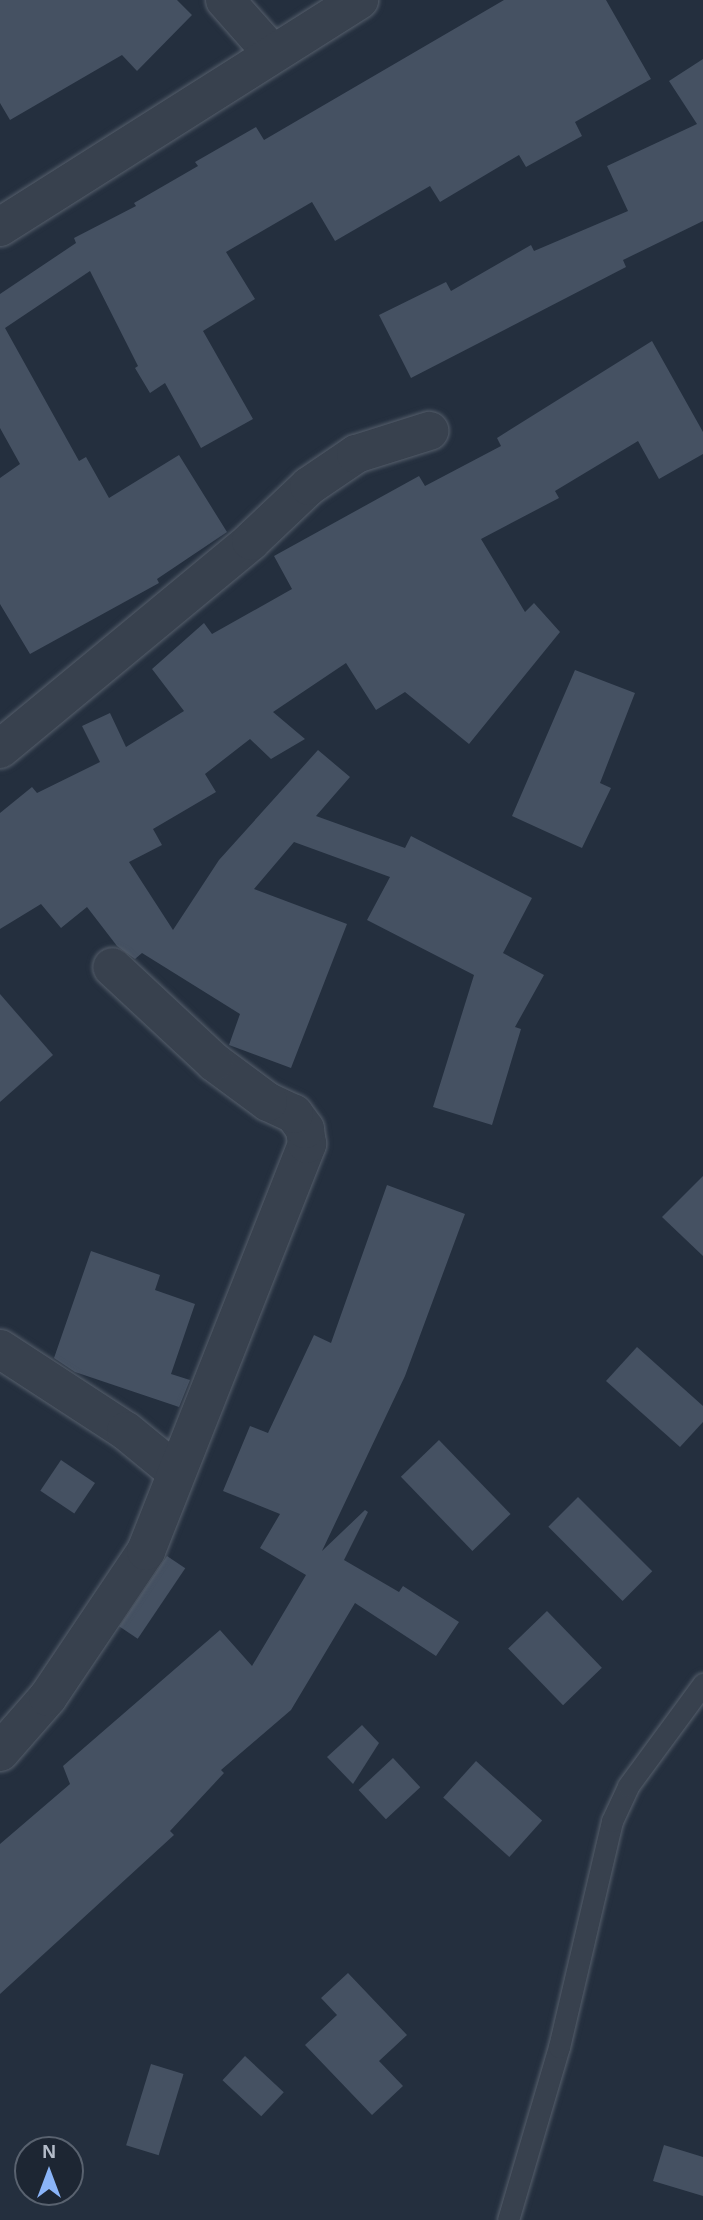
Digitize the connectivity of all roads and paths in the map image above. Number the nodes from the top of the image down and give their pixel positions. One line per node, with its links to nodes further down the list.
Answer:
1 (225, 0): 3 (street)
2 (359, 0): 3 (street)
3 (272, 53): 4 (street)
4 (0, 227)
5 (429, 430): 6 (street)
6 (0, 749)
7 (112, 967): 9 (street)
8 (0, 1349): 9 (street)
9 (177, 1472): 11 (street)
10 (703, 1684): 12 (lane)
11 (0, 1752)
12 (508, 2220)

